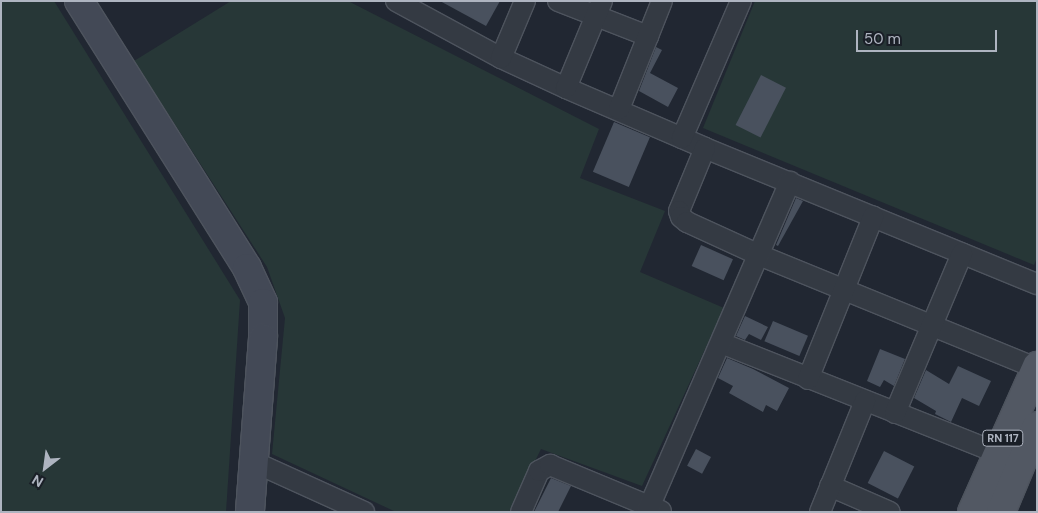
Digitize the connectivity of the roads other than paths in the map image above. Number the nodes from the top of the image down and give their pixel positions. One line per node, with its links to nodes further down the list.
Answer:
1 (79, 1): 28 (main road)
2 (396, 1): 9 (street)
3 (526, 1): 9 (street)
4 (558, 1): 7 (street)
5 (662, 1): 8 (street)
6 (742, 1): 12 (street)
7 (599, 8): 8 (street); 10 (street)
8 (648, 36): 11 (street)
9 (500, 58): 10 (street)
10 (566, 88): 11 (street)
11 (619, 109): 12 (street)
12 (682, 138): 13 (street)
13 (705, 148): 14 (street); 17 (street)
14 (790, 182): 15 (street); 17 (street)
15 (873, 217): 16 (street); 19 (street)
16 (962, 254): 18 (street); 20 (street)
17 (759, 256): 19 (street); 21 (street)
18 (1037, 284)
19 (843, 290): 20 (street); 23 (street)
20 (932, 326): 22 (street); 25 (street)
21 (721, 343): 23 (street); 30 (street)
22 (1036, 367): 27 (main road, RN 117)
23 (808, 379): 24 (street)
24 (865, 401): 25 (street); 29 (street)
25 (895, 414): 27 (street)
26 (1037, 426): 37 (main road, RN 117)
27 (997, 453): 36 (main road, RN 117)
28 (254, 462): 31 (main road); 32 (street)
29 (830, 486): 34 (street); 35 (street)
30 (653, 510): 33 (street)
31 (250, 512)
32 (364, 512)
33 (521, 512)
34 (820, 512)
35 (890, 512)
36 (972, 512)
37 (1001, 512)

